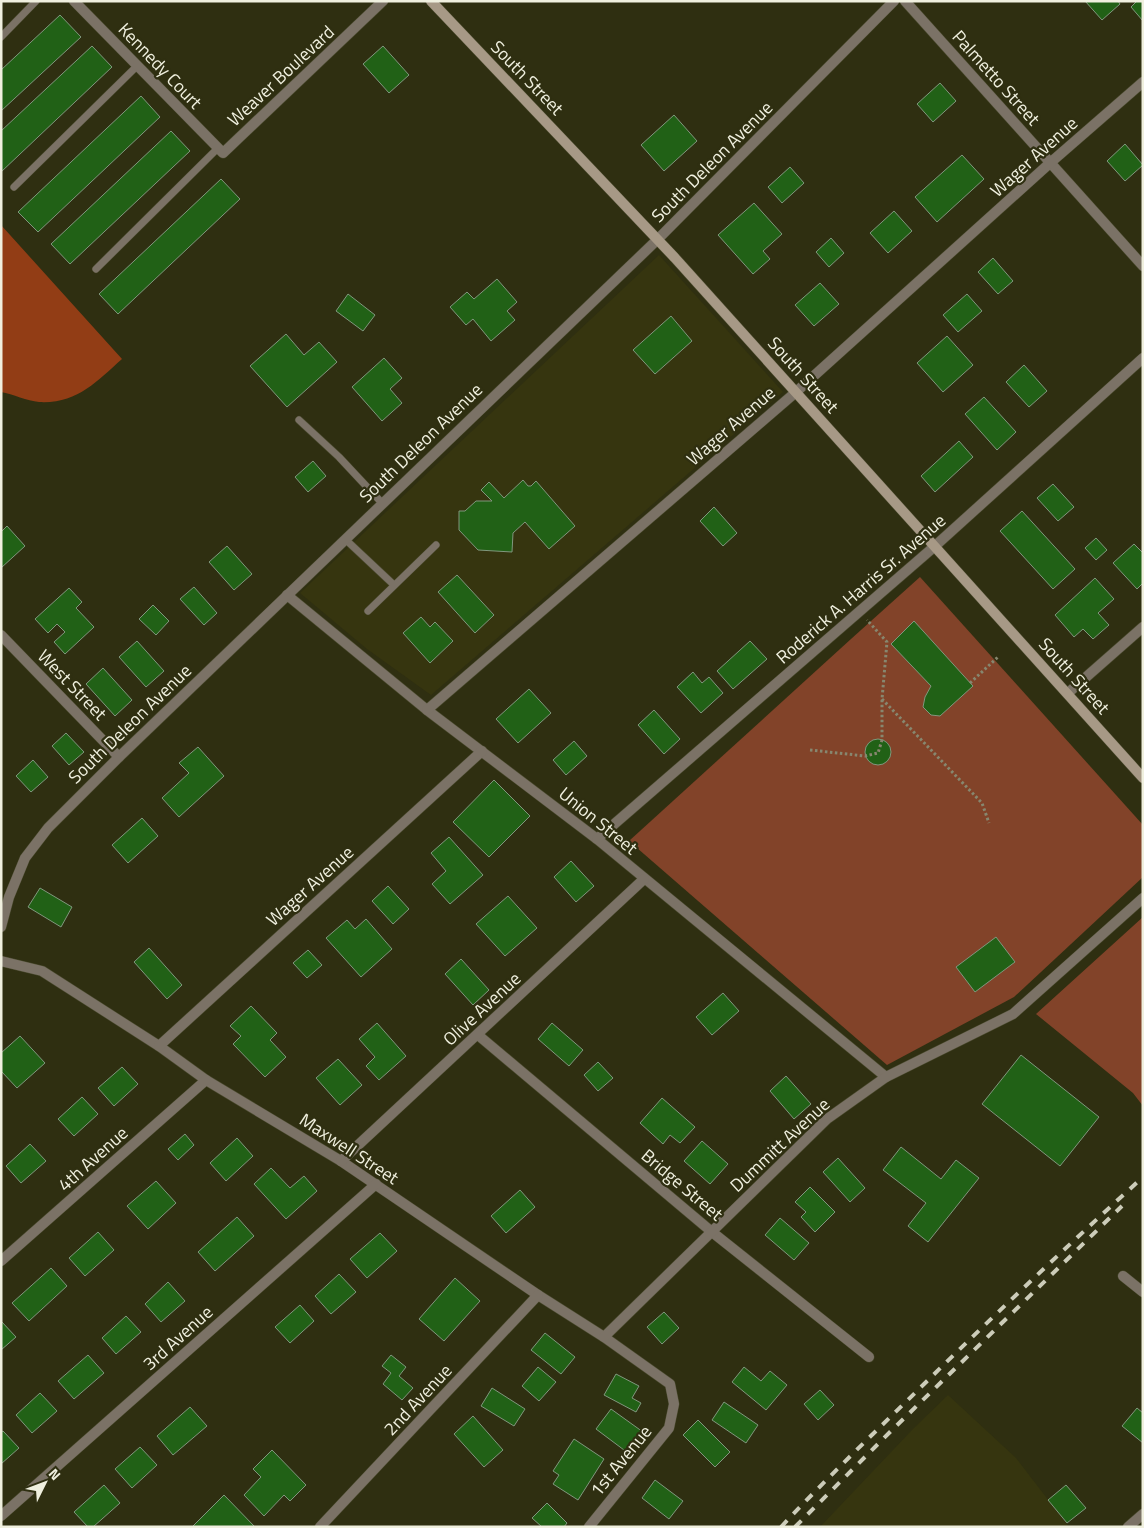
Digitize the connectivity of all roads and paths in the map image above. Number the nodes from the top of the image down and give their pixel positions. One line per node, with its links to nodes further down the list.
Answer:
1 (36, 1): 7 (lane)
2 (74, 1): 8 (street, Kennedy Court)
3 (383, 1): 10 (street, Weaver Boulevard)
4 (431, 1): 13 (main road, South Street)
5 (894, 1): 13 (street, South Deleon Avenue)
6 (905, 1): 11 (street, Palmetto Street)
7 (1, 37)
8 (137, 66): 10 (street, Kennedy Court); 12 (lane)
9 (1143, 82): 11 (street, Wager Avenue)
10 (220, 150): 15 (lane)
11 (1050, 163): 14 (street, Palmetto Street); 17 (street, Wager Avenue)
12 (14, 187)
13 (658, 239): 17 (main road, South Street); 19 (street, South Deleon Avenue)
14 (1143, 266)
15 (96, 269)
16 (1143, 358): 22 (street, Roderick A. Harris Sr. Avenue)
17 (796, 392): 22 (main road, South Street); 33 (street, Wager Avenue)
18 (299, 420): 19 (lane)
19 (382, 503): 20 (street, South Deleon Avenue)
20 (345, 539): 23 (lane); 24 (street, South Deleon Avenue)
21 (436, 545): 23 (lane)
22 (935, 546): 26 (street, Roderick A. Harris Sr. Avenue); 31 (main road, South Street)
23 (394, 585): 25 (lane)
24 (286, 594): 33 (street, Union Street); 36 (street, South Deleon Avenue)
25 (368, 611)
26 (860, 612): 32 (path); 39 (street, Roderick A. Harris Sr. Avenue)
27 (1143, 627): 31 (street)
28 (1, 635): 36 (street, West Street)
29 (998, 657): 30 (path)
30 (970, 683)
31 (1068, 693): 37 (main road, South Street)
32 (882, 699): 34 (path); 38 (path)
33 (427, 710): 35 (street, Union Street)
34 (810, 750)
35 (482, 751): 39 (street, Union Street); 45 (street, Wager Avenue)
36 (118, 757): 42 (street, South Deleon Avenue)
37 (1143, 778)
38 (989, 823)
39 (597, 839): 40 (street, Union Street)
40 (644, 879): 44 (street, Olive Avenue); 46 (street, Union Street)
41 (1143, 898): 46 (street, Dummitt Avenue)
42 (1, 927)
43 (1, 961): 45 (street, Maxwell Street)
44 (478, 1035): 48 (street, Olive Avenue); 50 (street, Bridge Street)
45 (159, 1046): 47 (street, Maxwell Street)
46 (886, 1077): 50 (street, Dummitt Avenue)
47 (206, 1080): 48 (street, Maxwell Street); 51 (street, 4th Avenue)
48 (341, 1161): 49 (street, Maxwell Street)
49 (376, 1184): 54 (street, Maxwell Street); 59 (street, 3rd Avenue)
50 (712, 1232): 55 (street, Dummitt Avenue); 56 (street, Bridge Street)
51 (1, 1262)
52 (1123, 1276): 53 (street)
53 (1143, 1292)
54 (538, 1295): 55 (street, Maxwell Street); 60 (street, 2nd Avenue)
55 (604, 1337): 57 (street, Maxwell Street)
56 (869, 1357)
57 (670, 1384): 61 (street, 1st Avenue)
58 (1143, 1514): 62 (street)
59 (1, 1516)
60 (320, 1527)
61 (589, 1527)
62 (1128, 1527)

